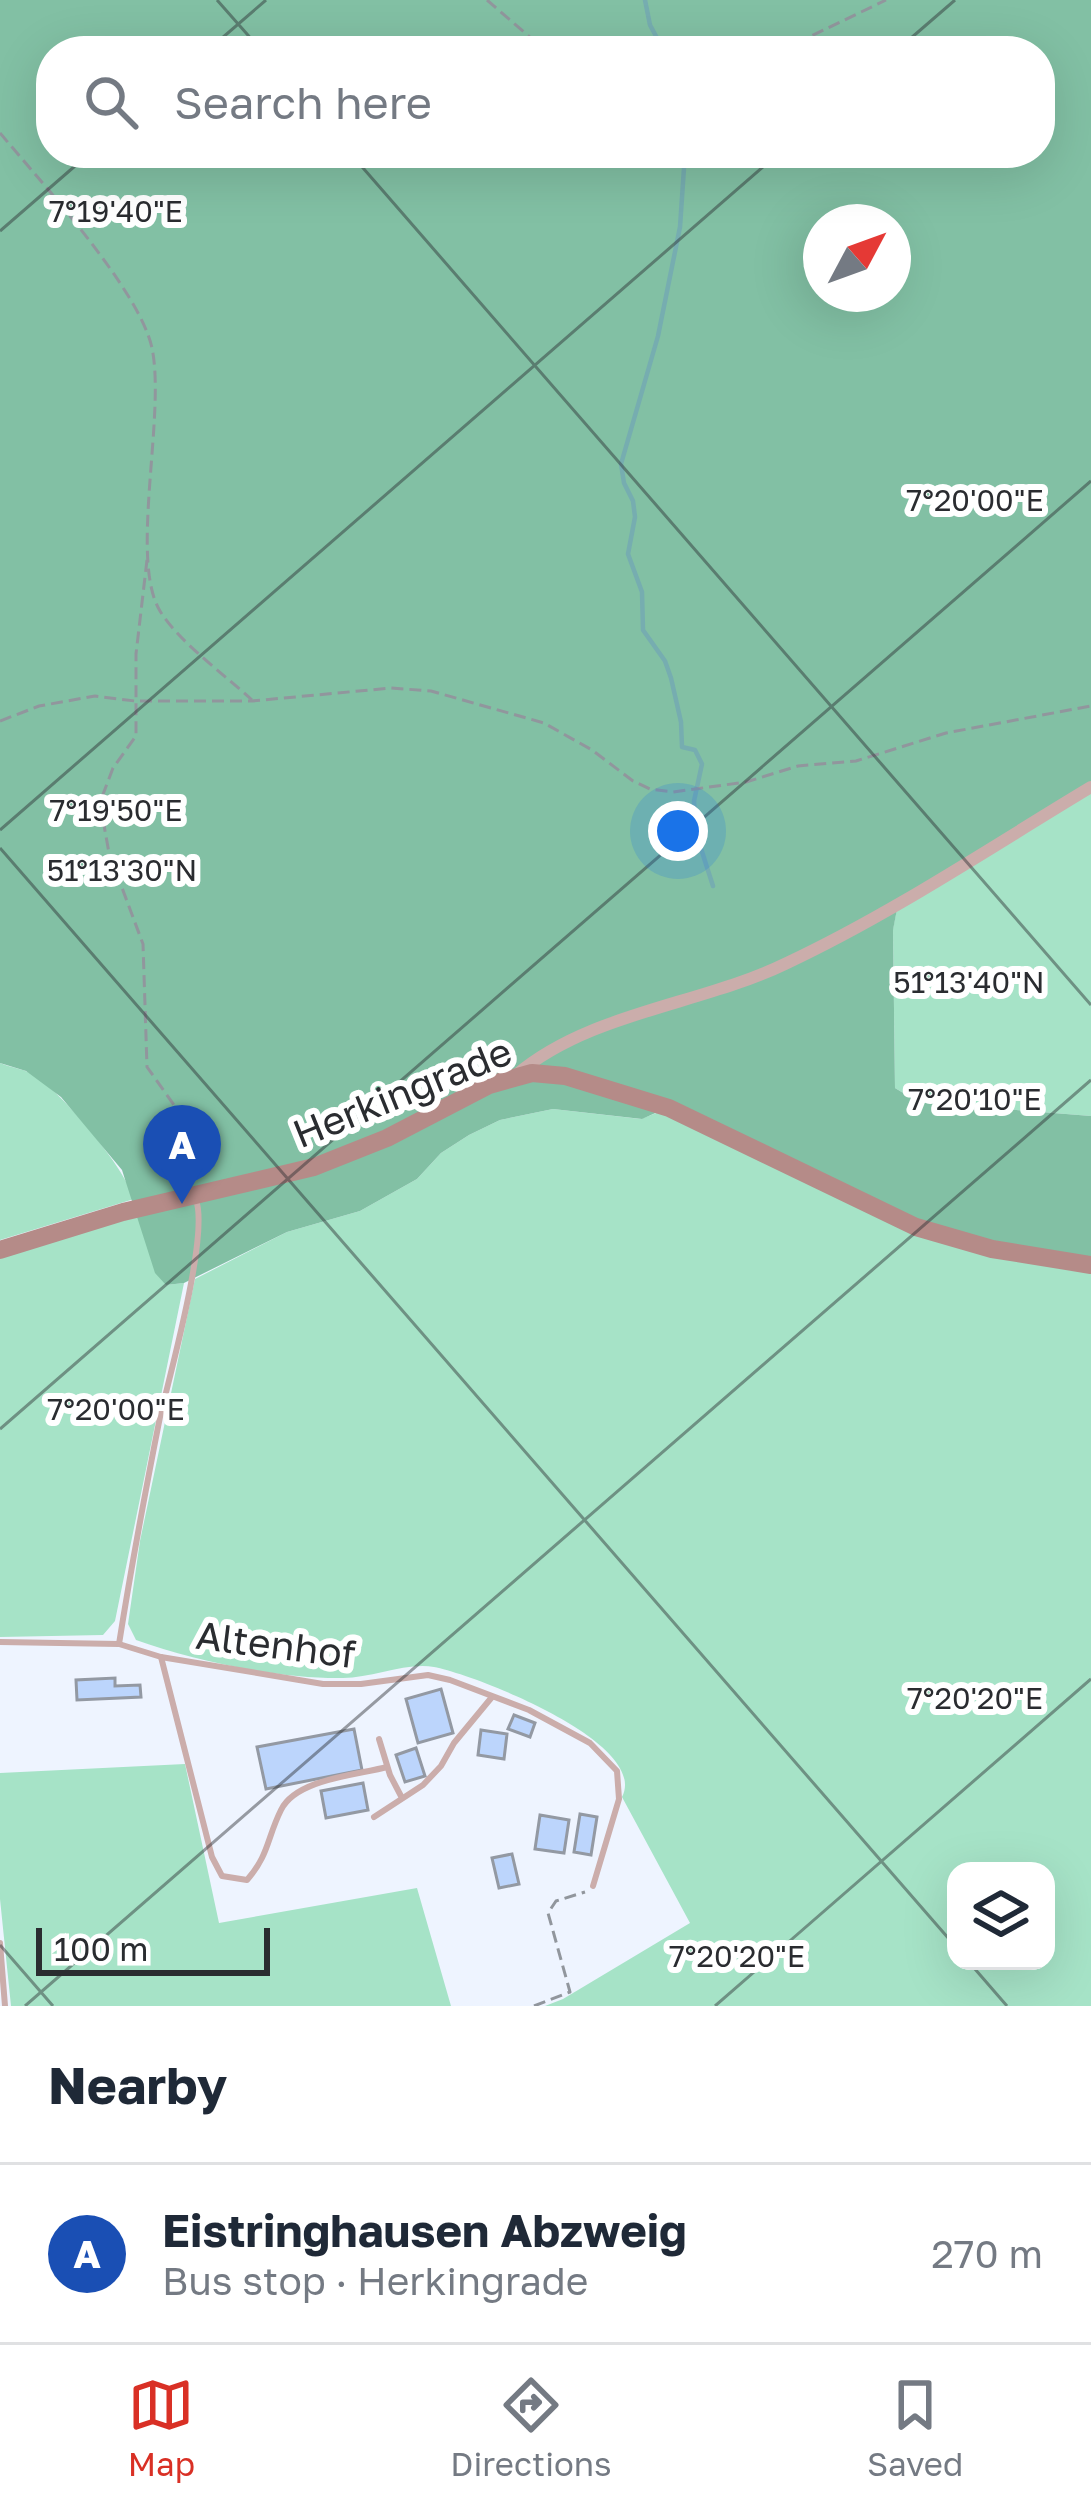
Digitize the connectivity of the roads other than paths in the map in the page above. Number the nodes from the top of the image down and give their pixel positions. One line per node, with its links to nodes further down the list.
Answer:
1 (1091, 787): 2 (street)
2 (515, 1076): 3 (main road, Herkingrade); 5 (main road, Herkingrade)
3 (193, 1195): 4 (main road, Herkingrade); 7 (lane)
4 (0, 1250)
5 (1091, 1265)
6 (0, 1642): 7 (lane, Altenhof)
7 (119, 1644): 8 (lane, Altenhof)
8 (161, 1657): 9 (lane, Altenhof); 11 (lane)
9 (492, 1696): 12 (lane); 14 (lane, Altenhof)
10 (379, 1739): 11 (lane)
11 (387, 1767): 12 (lane)
12 (402, 1798): 13 (lane)
13 (374, 1816)
14 (593, 1886)
15 (0, 1943): 16 (lane)
16 (5, 2006)

